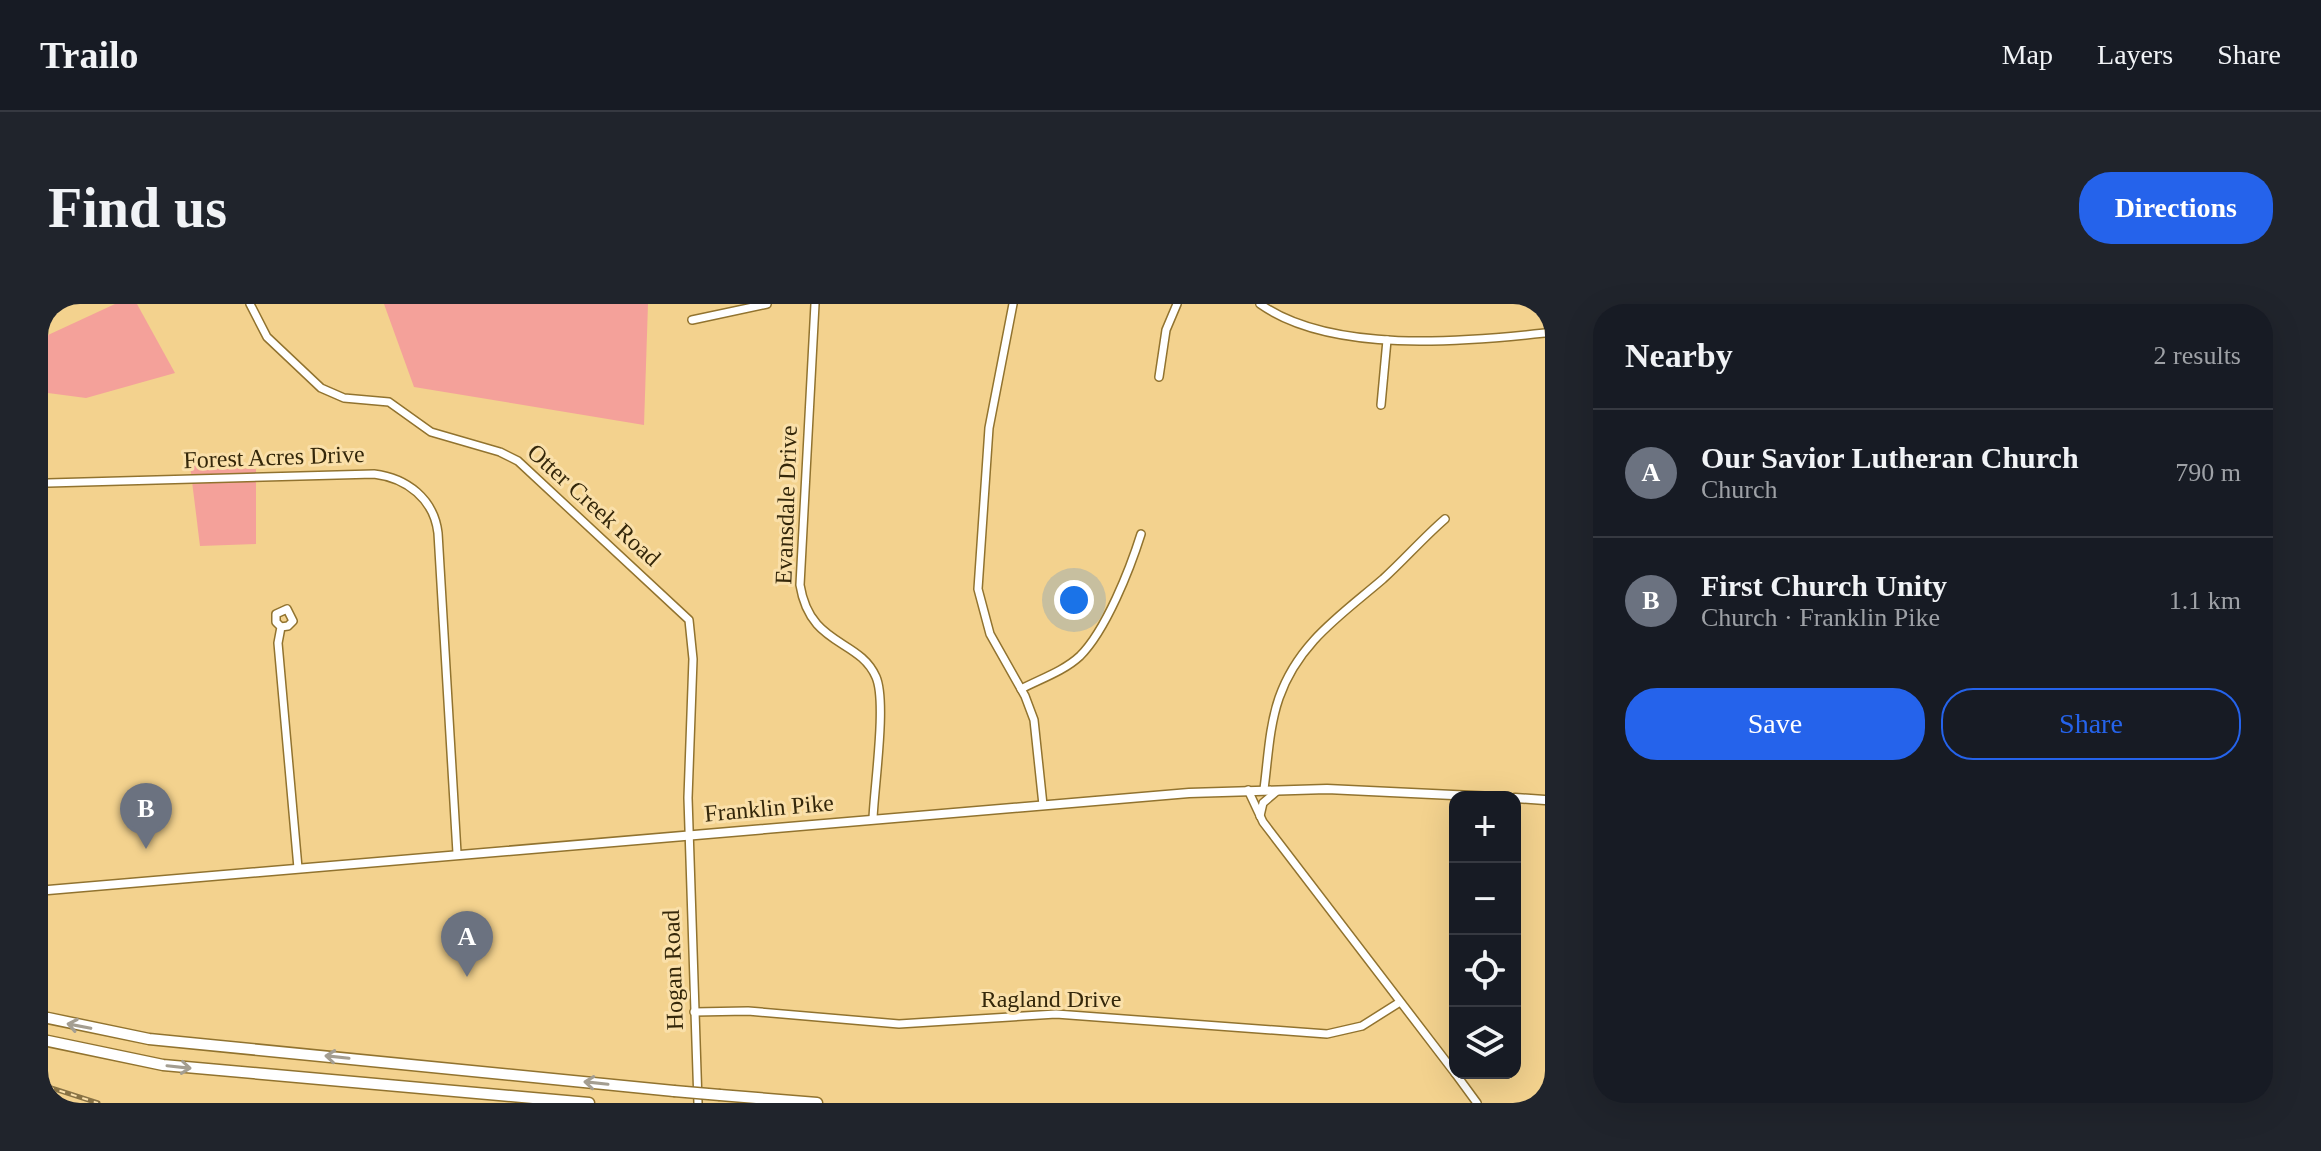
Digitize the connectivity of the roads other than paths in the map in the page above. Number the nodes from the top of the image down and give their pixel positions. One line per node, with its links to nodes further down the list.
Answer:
1 (250, 304): 26 (street, Otter Creek Road)
2 (767, 304): 7 (street)
3 (815, 304): 25 (street, Evansdale Drive)
4 (1013, 304): 16 (street)
5 (1177, 304): 10 (street)
6 (1260, 304): 9 (street)
7 (692, 320)
8 (1545, 333): 9 (street)
9 (1387, 340): 11 (street)
10 (1159, 377)
11 (1381, 405)
12 (48, 483): 27 (street, Forest Acres Drive)
13 (1445, 519): 17 (street)
14 (1141, 534): 16 (street)
15 (281, 627): 28 (street)
16 (1021, 689): 23 (street)
17 (1264, 789): 18 (main road, Franklin Pike); 19 (main road, Franklin Pike)
18 (1285, 789): 20 (main road, Franklin Pike); 24 (street)
19 (1248, 790): 23 (main road, Franklin Pike); 24 (street)
20 (1449, 795)
21 (1521, 798): 22 (main road)
22 (1545, 800)
23 (1043, 805): 25 (main road, Franklin Pike)
24 (1260, 818): 30 (street)
25 (873, 819): 26 (main road, Franklin Pike)
26 (691, 835): 27 (main road, Franklin Pike); 31 (street, Hogan Road)
27 (457, 853): 28 (main road, Franklin Pike)
28 (298, 868): 29 (main road, Franklin Pike)
29 (48, 890)
30 (1400, 1002): 31 (street, Ragland Drive); 34 (street)
31 (694, 1012): 37 (street, Hogan Road)
32 (48, 1018): 38 (highway, one-way to 32, bridge)
33 (48, 1041): 36 (highway, one-way to 36)
34 (1449, 1065)
35 (1459, 1079): 39 (street)
36 (589, 1103)
37 (698, 1103)
38 (817, 1103)
39 (1477, 1103)

